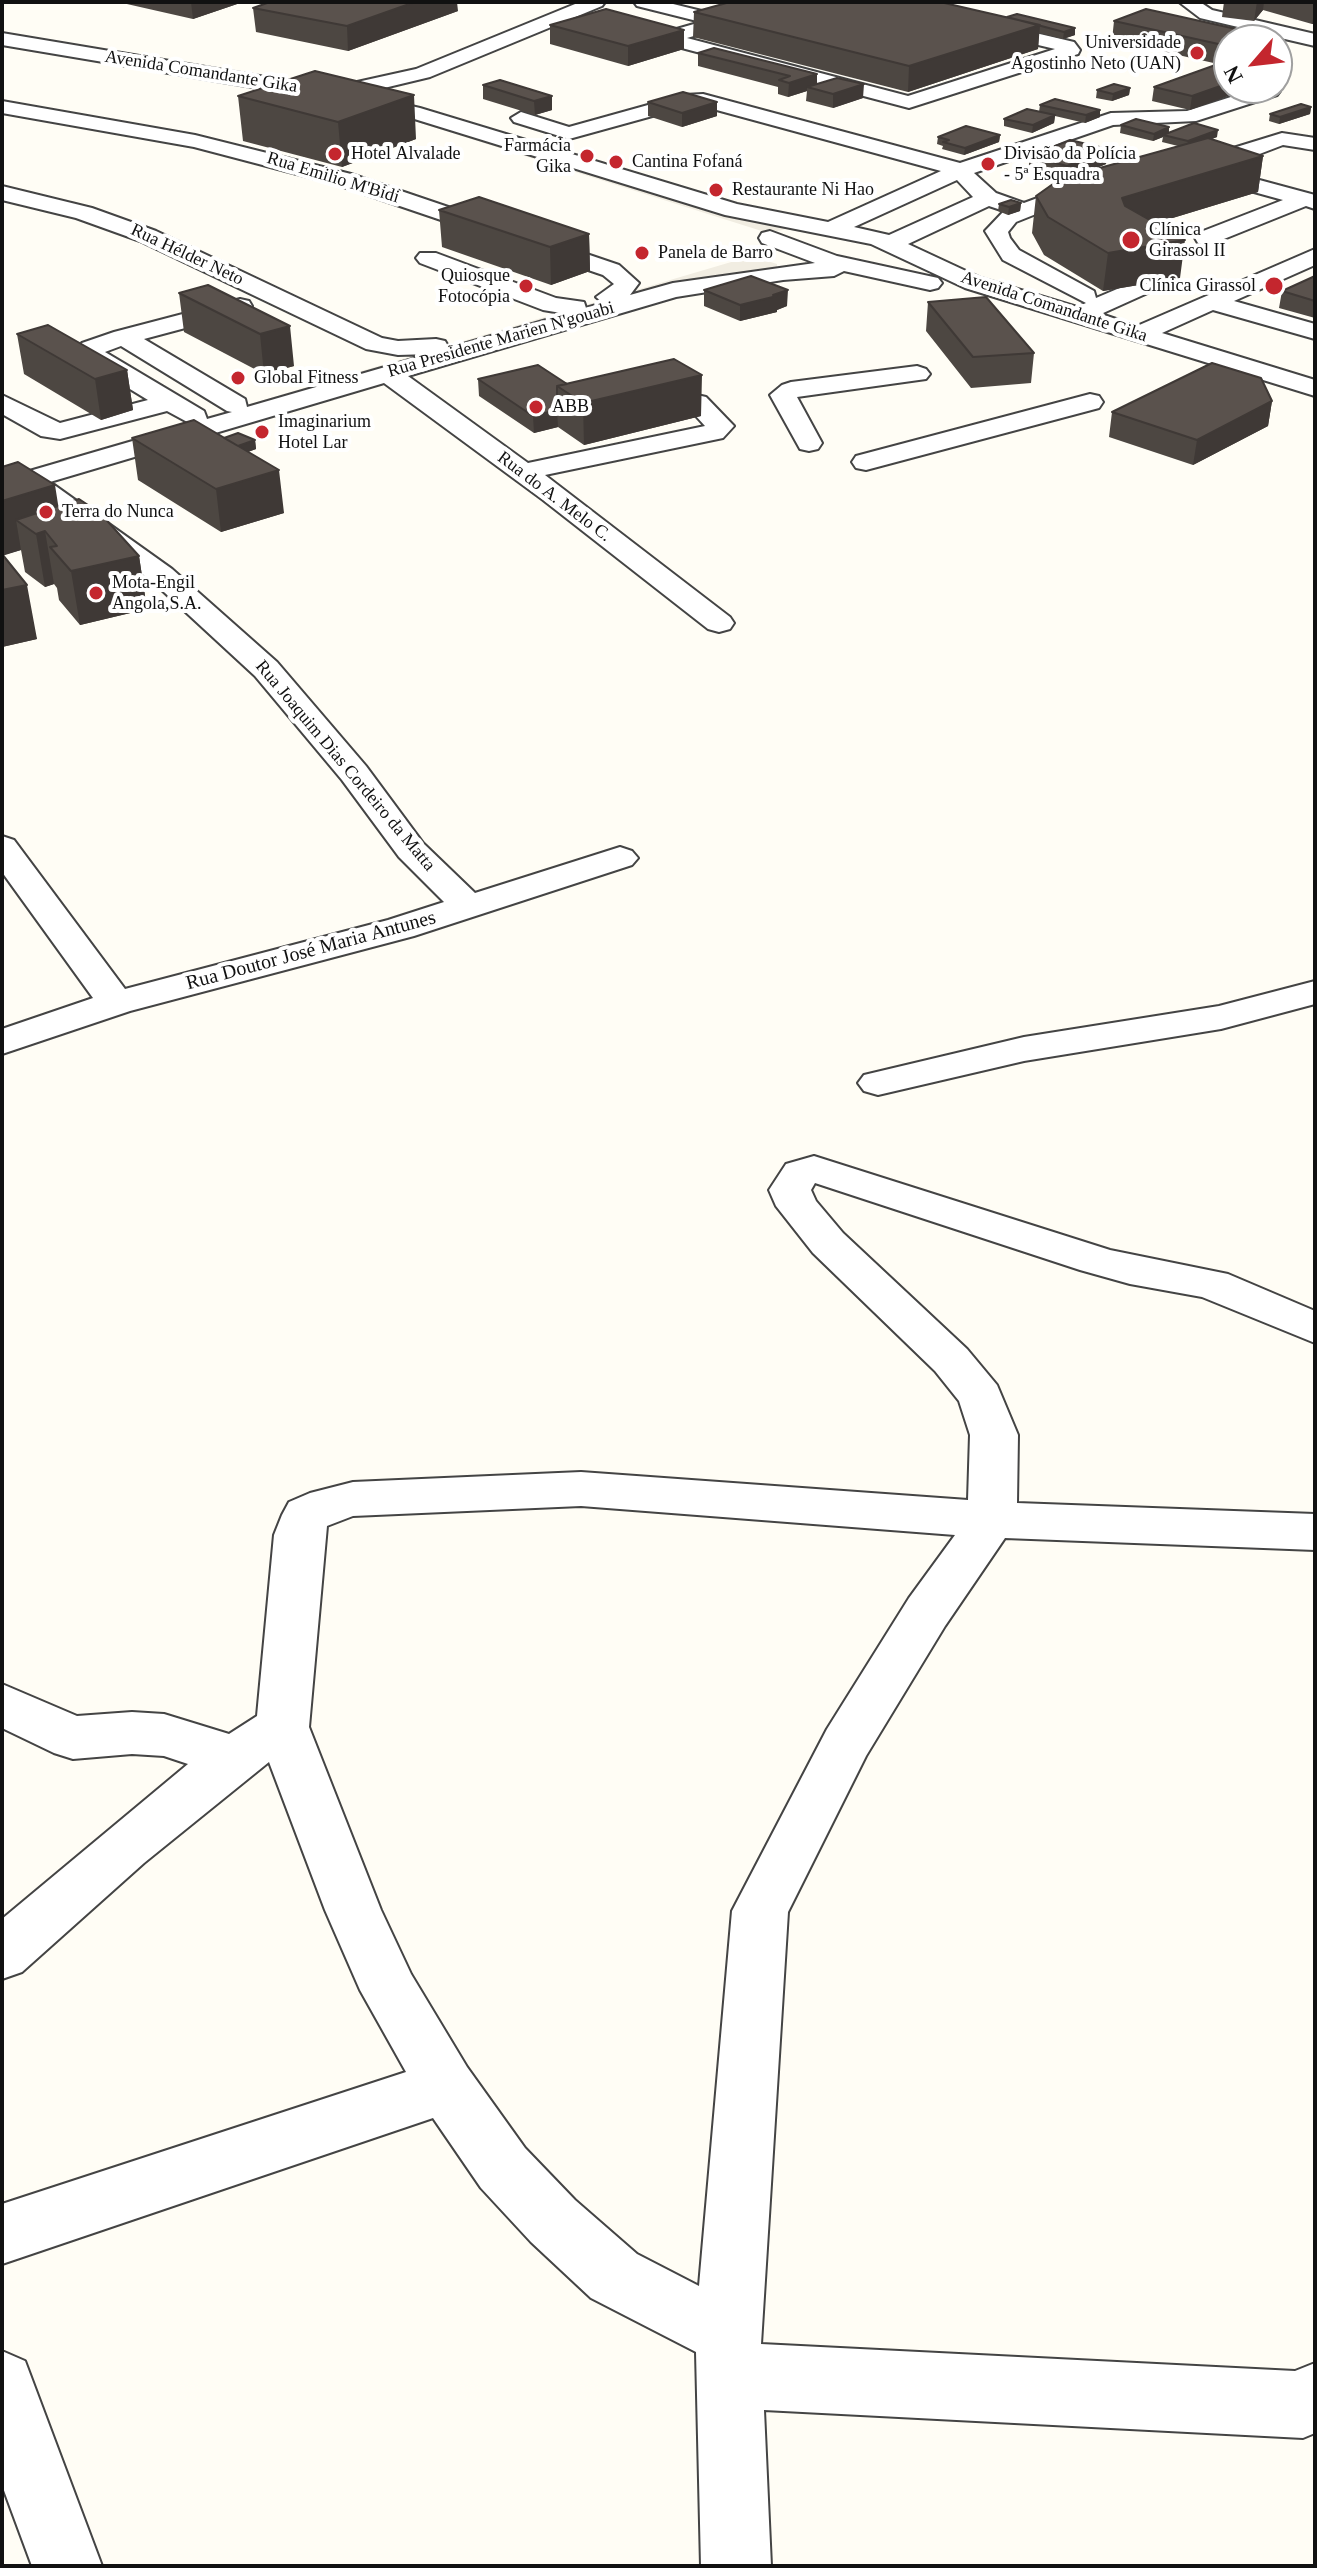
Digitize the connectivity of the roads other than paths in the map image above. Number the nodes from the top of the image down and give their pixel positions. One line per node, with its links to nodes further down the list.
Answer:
1 (643, 2): 9 (street)
2 (791, 2): 9 (street)
3 (880, 2): 8 (street)
4 (966, 2): 8 (street)
5 (1188, 2): 10 (street)
6 (590, 4): 7 (street); 19 (street); 24 (street)
7 (550, 5)
8 (930, 14): 21 (street)
9 (721, 22): 15 (street)
10 (1246, 24)
11 (1293, 35): 13 (street)
12 (2, 39): 19 (street, Avenida Comandante Gika)
13 (1315, 40)
14 (2, 49): 41 (street, Avenida Comandante Gika)
15 (711, 50): 16 (street); 18 (street)
16 (670, 62)
17 (703, 80): 21 (street)
18 (849, 86): 20 (street); 21 (street)
19 (315, 91): 24 (street, Avenida Comandante Gika)
20 (808, 100)
21 (909, 102)
22 (1230, 104): 32 (street)
23 (2, 107): 45 (street, Rua Emilio M'Bidi)
24 (413, 112): 29 (street, Avenida Comandante Gika)
25 (501, 112): 26 (street)
26 (569, 133): 29 (street); 32 (street)
27 (1315, 144): 28 (street)
28 (1260, 146): 30 (street); 34 (street)
29 (525, 147): 38 (street, Avenida Comandante Gika)
30 (1315, 162)
31 (1173, 169): 34 (street)
32 (961, 170): 36 (street); 38 (street)
33 (2, 193): 49 (street, Rua Hélder Neto)
34 (1312, 195): 39 (street)
35 (1068, 196): 37 (street)
36 (988, 198): 37 (street); 40 (street)
37 (1024, 210): 52 (street)
38 (824, 228): 40 (street, Avenida Comandante Gika); 41 (street)
39 (1206, 238)
40 (901, 247): 44 (street); 54 (street, Avenida Comandante Gika)
41 (750, 248): 44 (street, Avenida Comandante Gika); 46 (street); 47 (street, Rua Presidente Marien N'gouabi)
42 (1315, 256): 51 (street)
43 (428, 258): 53 (street)
44 (869, 268): 46 (street, Rua Presidente Marien N'gouabi); 64 (street, Avenida Comandante Gika)
45 (611, 270): 47 (street, Rua Emilio M'Bidi); 50 (street)
46 (776, 274): 61 (street, Rua Presidente Marien N'gouabi)
47 (687, 275): 50 (street, Rua Presidente Marien N'gouabi)
48 (1144, 286): 52 (street)
49 (271, 296): 57 (street); 58 (street, Rua Hélder Neto)
50 (608, 297): 53 (street, Rua Presidente Marien N'gouabi)
51 (1212, 302): 55 (street); 56 (street)
52 (1102, 305): 54 (street)
53 (560, 309): 59 (street, Rua Presidente Marien N'gouabi)
54 (1077, 316): 56 (street, Avenida Comandante Gika)
55 (1315, 332)
56 (1139, 334): 63 (street, Avenida Comandante Gika)
57 (123, 337): 65 (street); 69 (street)
58 (364, 340): 59 (street, Rua Hélder Neto); 60 (street)
59 (441, 346): 60 (street, Rua Presidente Marien N'gouabi)
60 (348, 373): 69 (street, Rua Presidente Marien N'gouabi)
61 (388, 374): 73 (street, Rua do A. Melo C.); 74 (street, Rua Presidente Marien N'gouabi)
62 (917, 374): 71 (street)
63 (1315, 388)
64 (1315, 400)
65 (171, 402): 67 (street); 70 (street)
66 (1090, 402): 72 (street)
67 (2, 403)
68 (697, 403): 73 (street)
69 (236, 405): 70 (street, Rua Presidente Marien N'gouabi)
70 (195, 417): 74 (street, Rua Presidente Marien N'gouabi)
71 (809, 443)
72 (866, 462)
73 (522, 472): 75 (street, Rua do A. Melo C.)
74 (9, 475): 78 (street, Rua Joaquim Dias Cordeiro da Matta)
75 (719, 623)
76 (2, 847): 80 (street)
77 (620, 858): 78 (street, Rua Doutor José Maria Antunes)
78 (469, 907): 80 (street, Rua Doutor José Maria Antunes)
79 (1315, 992): 82 (street)
80 (116, 1003): 81 (street, Rua Doutor José Maria Antunes)
81 (2, 1042)
82 (878, 1083)
83 (1315, 1328): 84 (street)
84 (992, 1520): 85 (street); 87 (street); 91 (street)
85 (1315, 1532)
86 (2, 1705): 87 (street)
87 (258, 1742): 88 (street); 89 (street)
88 (2, 1954)
89 (446, 2086): 90 (street); 91 (street)
90 (2, 2234)
91 (729, 2355): 93 (street); 95 (street)
92 (2, 2384): 94 (street)
93 (1311, 2407)
94 (67, 2566)
95 (736, 2566)

